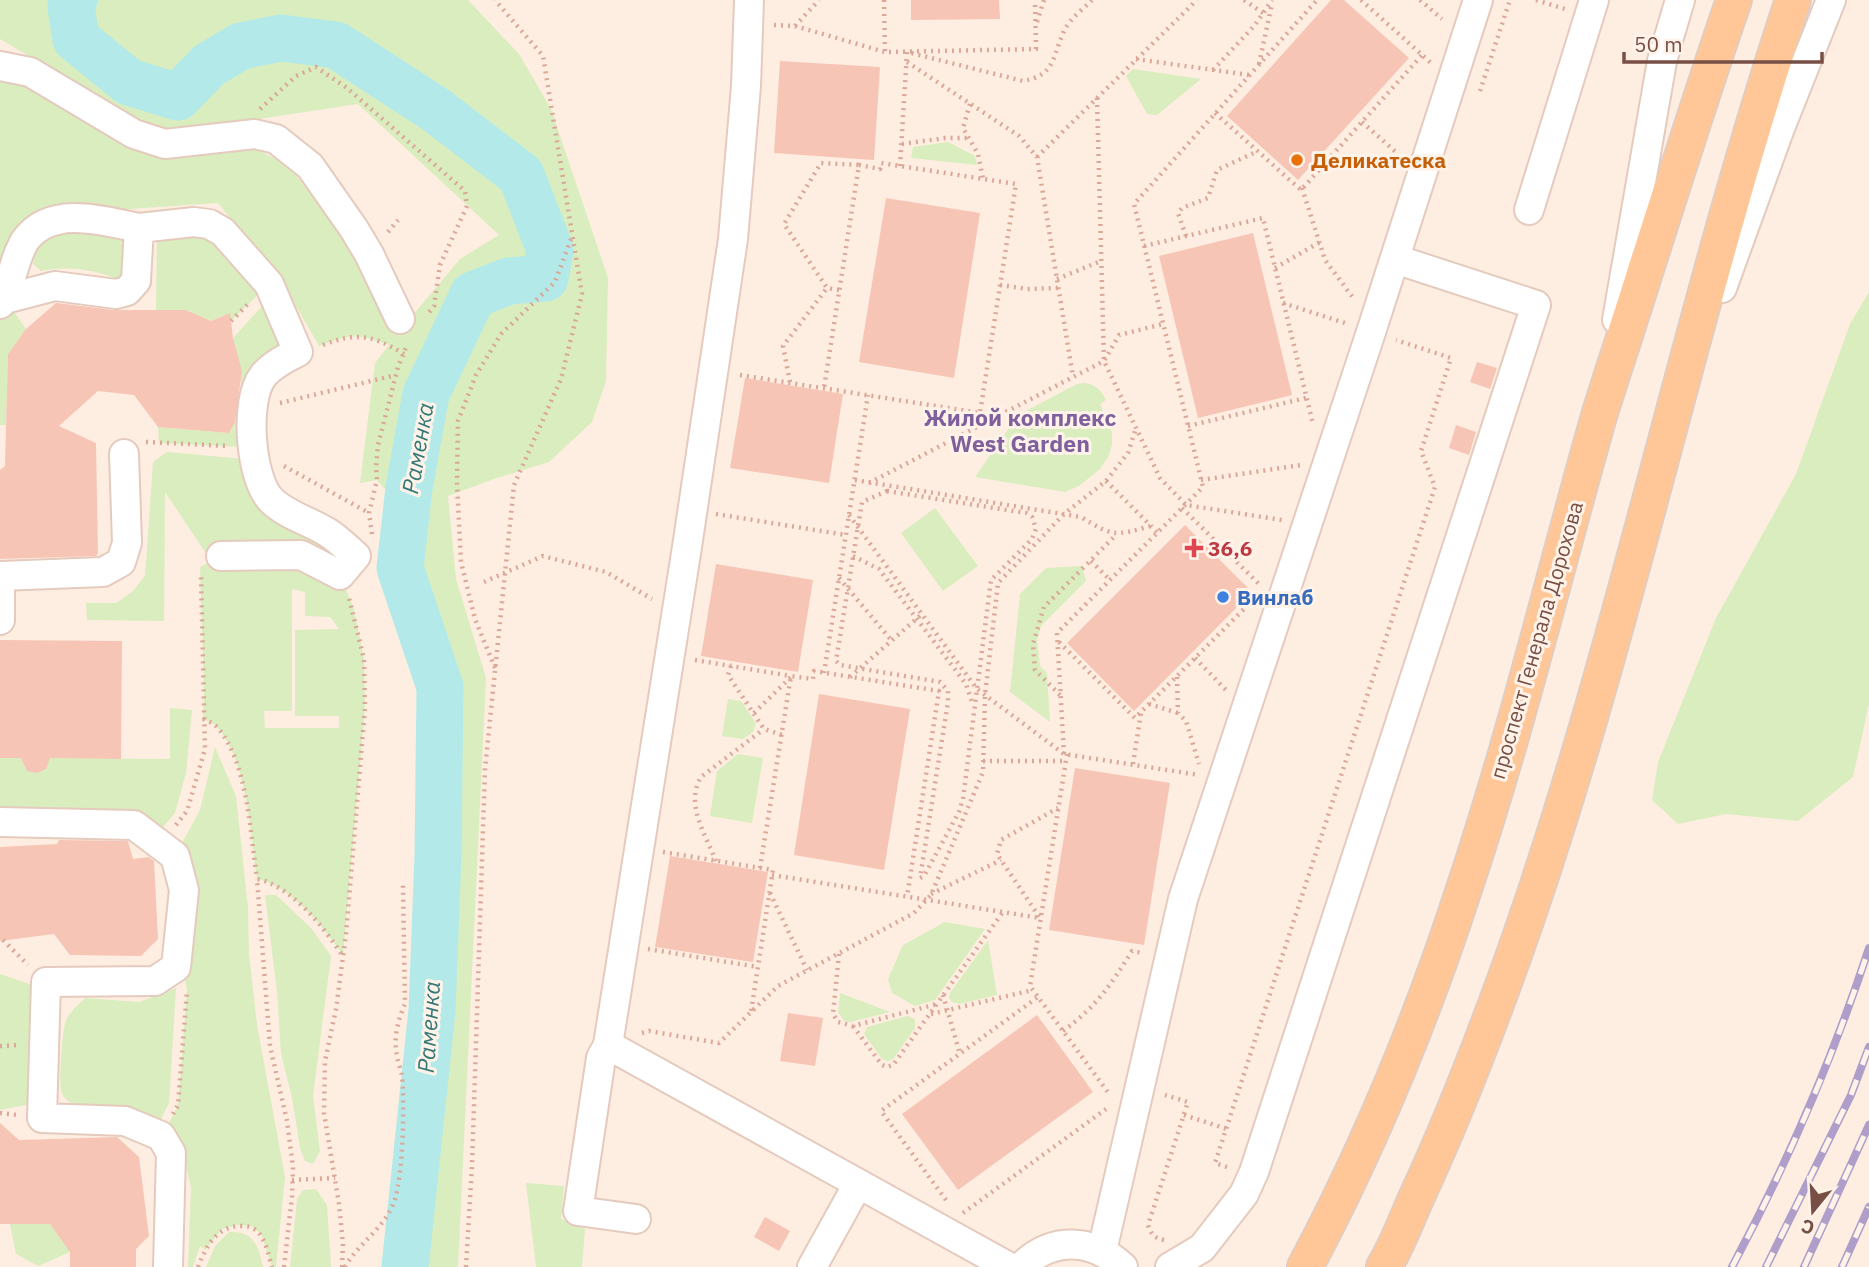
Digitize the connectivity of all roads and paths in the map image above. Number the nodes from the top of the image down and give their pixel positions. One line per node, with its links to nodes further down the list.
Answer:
1 (495, 0): 52 (path)
2 (749, 0): 115 (street)
3 (819, 0): 23 (path)
4 (884, 0): 26 (path)
5 (1035, 0): 24 (path)
6 (1044, 0): 24 (path)
7 (1092, 0): 25 (path)
8 (1196, 0): 28 (path)
9 (1244, 0): 20 (path)
10 (1273, 0): 20 (path); 30 (path)
11 (1362, 0): 27 (path)
12 (1420, 0): 21 (path)
13 (1478, 0): 34 (street)
14 (1594, 0): 49 (street)
15 (1680, 0): 78 (street)
16 (1734, 0): 78 (main road, проспект Генерала Дорохова)
17 (1793, 0): 81 (main road)
18 (1831, 0): 81 (street)
19 (1316, 1): 30 (path)
20 (1263, 13): 32 (path)
21 (1442, 19)
22 (775, 25): 23 (path)
23 (794, 26): 26 (path)
24 (1036, 26): 25 (path)
25 (907, 51): 26 (path); 29 (path)
26 (885, 52)
27 (1422, 55): 34 (path); 39 (path)
28 (1136, 59): 32 (path); 35 (path)
29 (906, 62): 36 (path); 41 (path)
30 (1259, 65): 33 (path)
31 (0, 66): 65 (street)
32 (1213, 70): 33 (path)
33 (1250, 75): 37 (path)
34 (1452, 81): 55 (street)
35 (1097, 98): 44 (path); 56 (path)
36 (970, 104): 40 (path); 44 (path)
37 (1215, 113): 42 (path); 54 (path)
38 (256, 114): 65 (path)
39 (1362, 122): 43 (path); 48 (path)
40 (969, 138): 41 (path); 47 (path)
41 (902, 144): 46 (path)
42 (1258, 151): 48 (path); 51 (path)
43 (1398, 154)
44 (1037, 158): 58 (path)
45 (859, 165): 46 (path); 60 (path); 62 (path)
46 (900, 166): 47 (path)
47 (983, 179): 59 (path)
48 (1302, 188): 53 (path)
49 (1529, 211)
50 (139, 228): 63 (street); 63 (street); 67 (street)
51 (1186, 236): 54 (path); 57 (path)
52 (572, 237): 106 (path); 125 (path)
53 (1320, 242): 57 (path); 64 (path)
54 (1144, 246): 66 (path)
55 (1395, 259): 184 (street); 206 (street)
56 (1101, 261): 58 (path); 69 (path)
57 (1275, 268): 76 (path)
58 (1057, 279): 61 (path)
59 (1000, 285): 61 (path); 75 (path)
60 (827, 288): 62 (path); 73 (path)
61 (1058, 288): 72 (path)
62 (839, 290): 74 (path)
63 (3, 302)
64 (1358, 306)
65 (403, 322): 68 (path)
66 (1163, 324): 69 (path); 79 (path)
67 (298, 352): 68 (path); 85 (street)
68 (404, 354): 71 (path)
69 (1104, 361): 72 (path); 80 (path)
70 (734, 374): 73 (path)
71 (396, 375): 77 (path); 92 (path)
72 (1073, 377): 90 (path)
73 (790, 382): 74 (path)
74 (824, 388): 75 (path)
75 (869, 395): 87 (path)
76 (1306, 398): 79 (path); 82 (path)
77 (275, 412)
78 (1601, 413): 207 (main road, проспект Генерала Дорохова)
79 (1188, 426): 88 (path)
80 (1136, 428): 89 (path); 91 (path)
81 (1670, 432): 196 (main road)
82 (1315, 435)
83 (1421, 451): 186 (path)
84 (124, 454): 85 (path); 107 (street)
85 (264, 454): 92 (path); 105 (street)
86 (1306, 464): 88 (path)
87 (855, 480): 90 (path); 94 (path)
88 (1201, 480): 91 (path)
89 (1106, 481): 93 (path); 97 (path)
90 (869, 483): 93 (path)
91 (1184, 506): 96 (path); 99 (path); 112 (path)
92 (369, 513): 105 (path)
93 (1064, 514): 100 (path); 135 (path)
94 (849, 515): 98 (path); 101 (path)
95 (730, 516): 101 (path)
96 (1287, 521)
97 (1151, 526): 99 (path); 100 (path)
98 (858, 527): 103 (path); 116 (path); 127 (path)
99 (1157, 532): 109 (path)
100 (1117, 534): 104 (path)
101 (846, 535): 108 (path)
102 (221, 556): 105 (street); 142 (path)
103 (853, 556): 111 (path); 117 (path)
104 (1090, 561): 109 (path); 136 (path)
105 (348, 566): 167 (path)
106 (504, 573): 110 (path); 115 (path); 125 (path)
107 (0, 576): 114 (street)
108 (839, 578): 111 (path); 126 (path)
109 (1110, 580): 120 (path)
110 (484, 582)
111 (848, 589): 119 (path); 124 (path)
112 (1264, 589)
113 (1255, 597): 121 (path)
114 (0, 600): 118 (street)
115 (677, 614): 164 (street)
116 (922, 614): 117 (path); 132 (path)
117 (917, 619): 119 (path); 131 (path)
118 (0, 620)
119 (891, 641): 124 (path)
120 (1058, 641): 136 (path); 138 (path)
121 (1195, 658): 129 (path); 134 (path)
122 (689, 659): 123 (path)
123 (731, 666): 128 (path); 139 (path)
124 (860, 668): 130 (path); 140 (path)
125 (495, 669): 202 (path)
126 (824, 673): 128 (path); 130 (path)
127 (979, 673): 132 (path); 133 (path)
128 (791, 676): 139 (path); 144 (path)
129 (1177, 676): 137 (path); 141 (path)
130 (850, 677): 159 (path)
131 (961, 677): 132 (path); 140 (path)
132 (971, 681): 133 (path)
133 (977, 689): 135 (path); 140 (path)
134 (1229, 693)
135 (985, 695): 145 (path); 146 (path)
136 (1060, 695): 145 (path)
137 (1149, 704): 138 (path); 141 (path)
138 (1141, 712): 147 (path)
139 (754, 713): 143 (path)
140 (974, 713)
141 (1178, 713): 147 (path)
142 (203, 719): 150 (path); 156 (path)
143 (764, 729): 144 (path); 153 (path)
144 (782, 735): 154 (path)
145 (1065, 756): 146 (path); 147 (path); 148 (path)
146 (983, 761): 160 (path)
147 (1133, 764)
148 (1058, 808): 152 (path); 162 (path)
149 (0, 822): 150 (street)
150 (160, 845): 168 (street)
151 (658, 852): 153 (path)
152 (1001, 860): 160 (path); 162 (path)
153 (716, 861): 154 (path)
154 (760, 868): 155 (path)
155 (772, 875): 158 (path); 159 (path)
156 (257, 879): 167 (path); 190 (path)
157 (404, 885): 201 (path)
158 (770, 893): 169 (path); 170 (path)
159 (906, 897): 160 (path)
160 (929, 897): 161 (path); 165 (path)
161 (1003, 912): 162 (path); 173 (path)
162 (1040, 918): 172 (path)
163 (3, 940): 171 (path)
164 (624, 945): 169 (path); 182 (street)
165 (839, 953): 170 (path); 179 (path)
166 (1151, 954): 181 (path)
167 (343, 955): 189 (path)
168 (176, 967): 171 (street); 187 (path)
169 (758, 967): 177 (path)
170 (807, 970): 177 (path)
171 (46, 982): 187 (street)
172 (1033, 990): 174 (path); 176 (path)
173 (943, 995): 175 (path); 176 (path)
174 (1038, 997): 181 (path); 183 (path)
175 (937, 1004): 178 (path); 179 (path)
176 (948, 1010): 178 (path); 183 (path)
177 (751, 1013): 180 (path)
178 (930, 1014): 179 (path)
179 (853, 1026)
180 (649, 1031)
181 (1063, 1031): 193 (path)
182 (608, 1045): 191 (street); 192 (street)
183 (960, 1054): 193 (path)
184 (1142, 1087): 185 (path); 195 (street)
185 (1184, 1115): 186 (path); 194 (path)
186 (1227, 1129): 188 (path)
187 (161, 1136): 197 (street)
188 (1230, 1176)
189 (335, 1178): 190 (path); 201 (path)
190 (292, 1180): 200 (path)
191 (858, 1184): 193 (street); 203 (street)
192 (636, 1219)
193 (950, 1223): 204 (street)
194 (1148, 1225)
195 (1113, 1259): 205 (street)
196 (1386, 1265)
197 (168, 1267)
198 (198, 1267): 199 (path)
199 (272, 1267)
200 (284, 1267)
201 (343, 1267)
202 (466, 1267)
203 (813, 1267)
204 (1009, 1267)
205 (1021, 1267)
206 (1171, 1267)
207 (1305, 1267)

